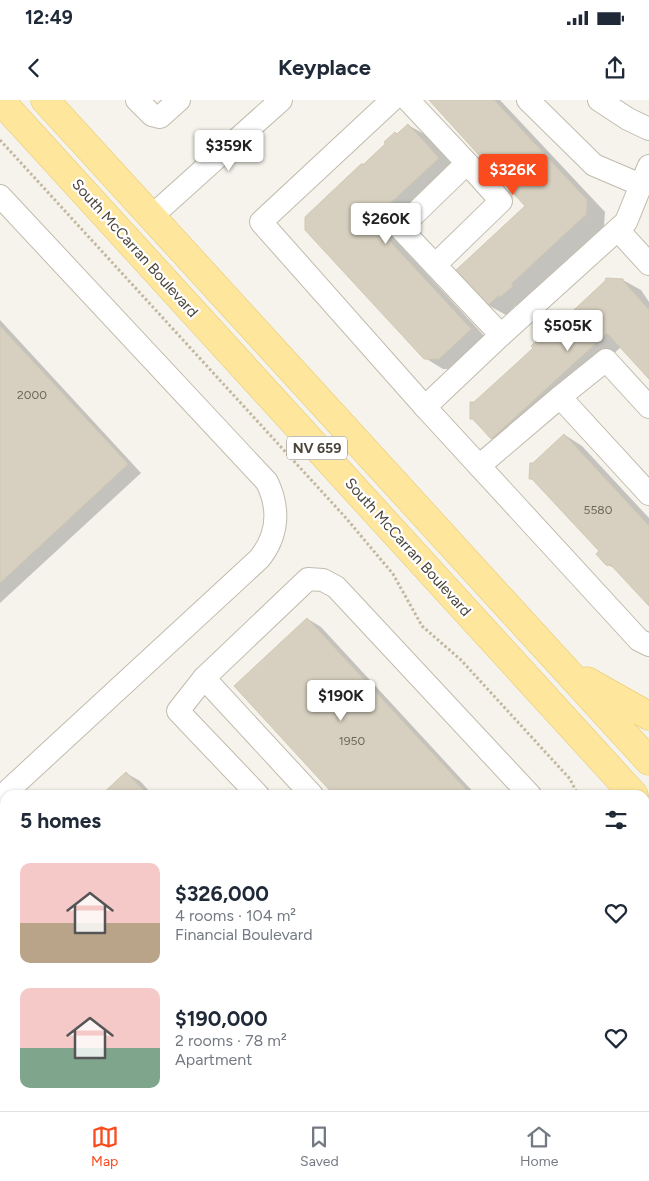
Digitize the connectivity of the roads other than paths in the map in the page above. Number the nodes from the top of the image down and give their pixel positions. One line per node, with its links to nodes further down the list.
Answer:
1 (0, 100): 12 (main road, South McCarran Boulevard / NV 659)
2 (45, 100): 16 (main road, NV 659)
3 (137, 100): 4 (street)
4 (179, 100)
5 (281, 100): 16 (street)
6 (392, 100): 22 (street)
7 (408, 100): 13 (street)
8 (528, 100): 14 (street)
9 (599, 100): 10 (street)
10 (627, 109): 11 (street)
11 (649, 129)
12 (57, 162): 16 (main road); 35 (main road, South McCarran Boulevard / NV 659)
13 (467, 163): 19 (street); 19 (street)
14 (644, 185): 17 (street)
15 (0, 196): 31 (street)
16 (152, 216): 27 (main road, NV 659)
17 (618, 230): 18 (street); 20 (street)
18 (649, 264)
19 (435, 265): 20 (street)
20 (501, 335): 22 (street)
21 (560, 397): 23 (street); 24 (street); 25 (street)
22 (425, 407): 24 (street)
23 (649, 407)
24 (479, 466): 26 (street)
25 (649, 494)
26 (649, 645)
27 (562, 666): 29 (main road); 30 (main road, NV 659)
28 (204, 678): 32 (street); 33 (street); 34 (street)
29 (649, 716)
30 (649, 761)
31 (9, 790)
32 (253, 790)
33 (307, 790)
34 (525, 790)
35 (629, 790)

